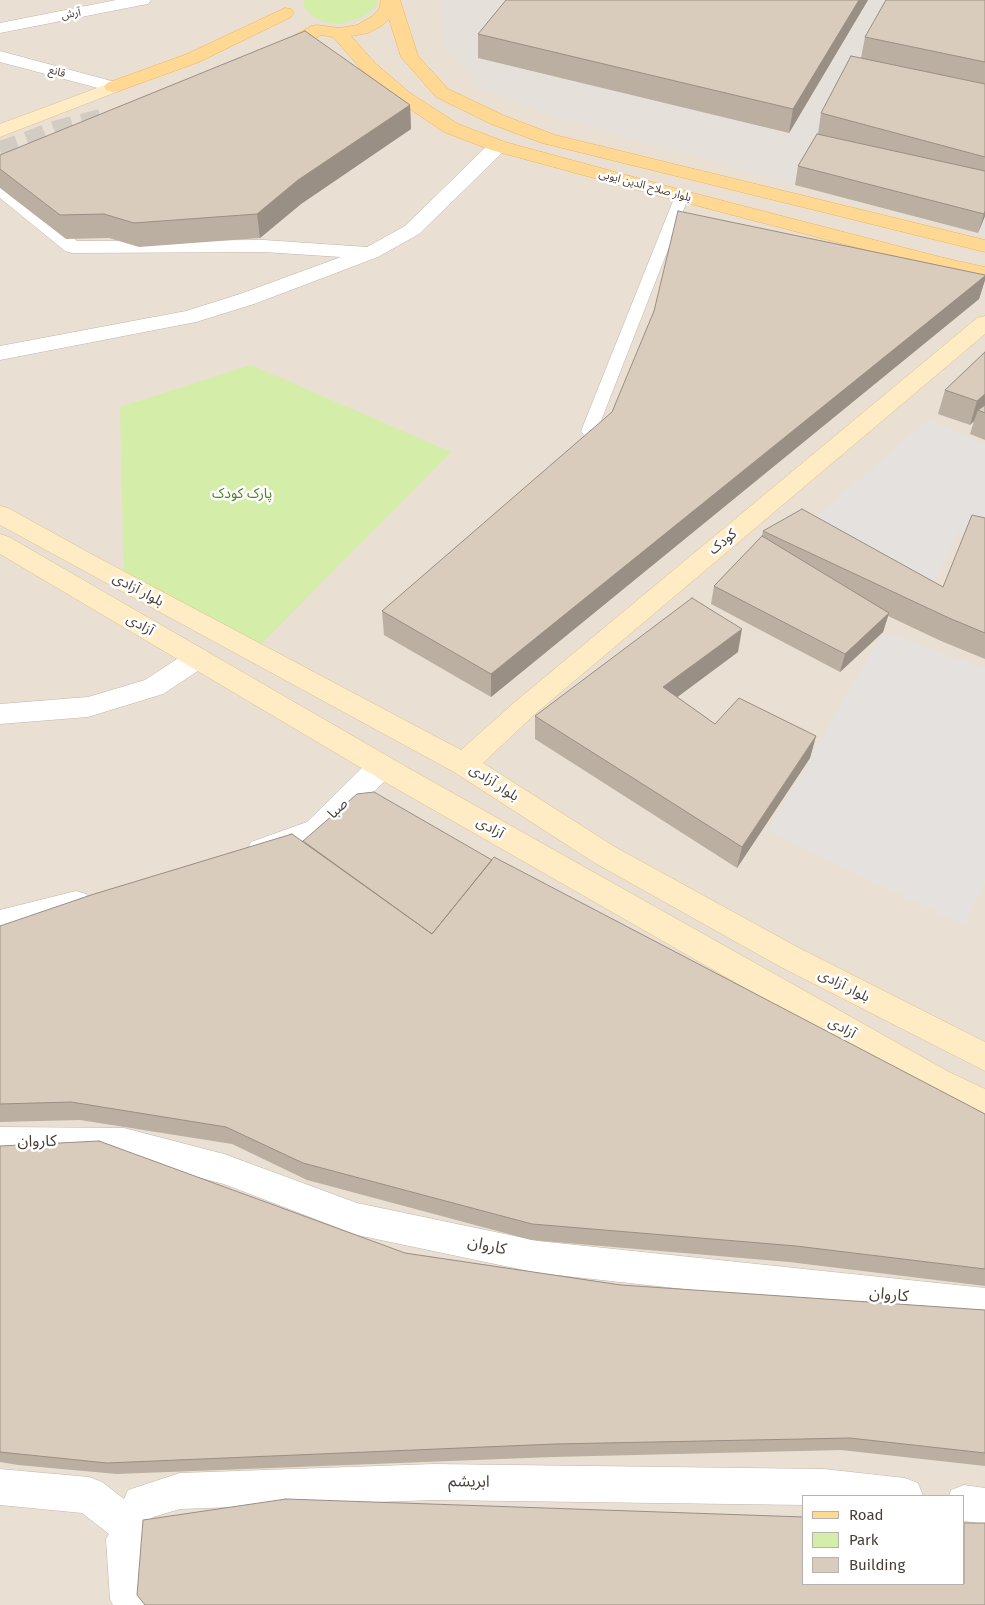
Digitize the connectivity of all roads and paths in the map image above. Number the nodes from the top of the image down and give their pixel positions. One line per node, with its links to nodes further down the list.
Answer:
1 (142, 0): 4 (street, آرش)
2 (390, 0): 6 (main road); 14 (main road, بلوار صلاح الدین ایوبی)
3 (284, 6): 5 (main road); 9 (main road)
4 (0, 28)
5 (317, 30): 6 (main road); 8 (main road)
6 (339, 33): 11 (main road, بلوار صلاح الدین ایوبی)
7 (0, 56): 9 (street, قانع)
8 (264, 59)
9 (114, 87): 10 (main road)
10 (0, 131)
11 (498, 146): 13 (main road, بلوار صلاح الدین ایوبی); 15 (street)
12 (3, 177): 15 (street)
13 (682, 196): 16 (main road, بلوار صلاح الدین ایوبی); 19 (lane)
14 (985, 246)
15 (371, 253): 18 (street)
16 (985, 273)
17 (985, 323): 24 (main road, کودک)
18 (0, 353)
19 (589, 431)
20 (0, 514): 24 (main road, بلوار آزادی)
21 (0, 543): 22 (main road, آزادی)
22 (198, 658): 23 (street); 25 (main road, آزادی)
23 (0, 714)
24 (464, 764): 29 (main road, بلوار آزادی)
25 (381, 767): 26 (street, صبا); 30 (main road, آزادی)
26 (238, 858)
27 (102, 896): 28 (street)
28 (0, 922)
29 (985, 1057)
30 (985, 1105)
31 (0, 1142): 32 (street, کاروان)
32 (985, 1305)
33 (0, 1487): 37 (street)
34 (896, 1495): 37 (street, ابریشم)
35 (965, 1503): 36 (street)
36 (985, 1506)
37 (130, 1527): 38 (street, ابریشم)
38 (132, 1605)

